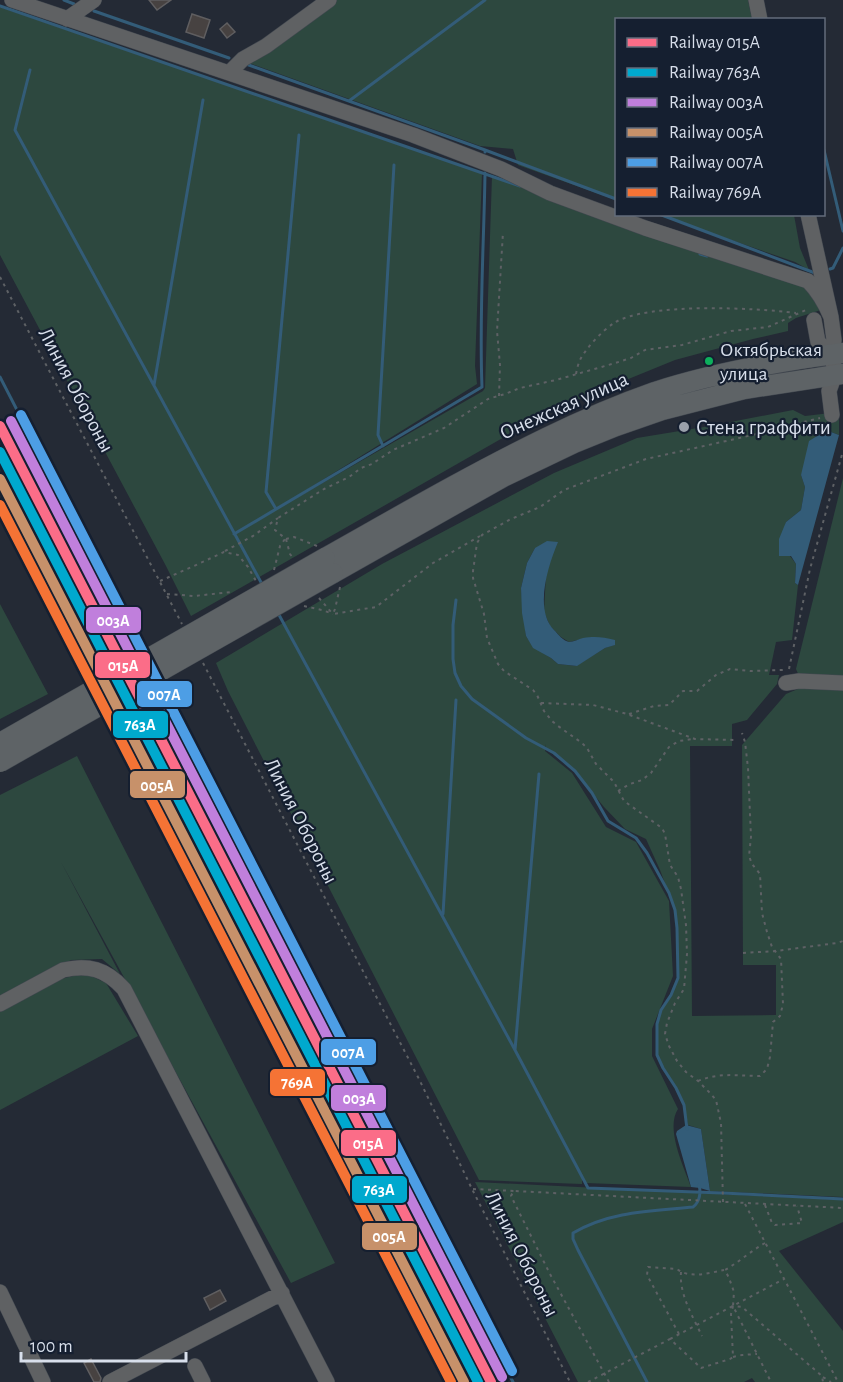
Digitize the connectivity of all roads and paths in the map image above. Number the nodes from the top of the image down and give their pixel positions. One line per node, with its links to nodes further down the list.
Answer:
1 (12, 0): 6 (street)
2 (94, 0): 6 (street)
3 (329, 0): 7 (street)
4 (756, 0): 5 (street)
5 (760, 18)
6 (67, 19): 7 (street)
7 (229, 72): 12 (street)
8 (808, 216): 12 (street)
9 (503, 232): 18 (path)
10 (0, 277): 25 (path, Линия Обороны)
11 (843, 304): 12 (street)
12 (828, 310): 13 (path); 15 (street)
13 (799, 313): 16 (path); 16 (path)
14 (814, 320): 15 (street)
15 (838, 354): 17 (street); 24 (main road, Онежская улица)
16 (576, 374): 18 (path)
17 (840, 376): 19 (street); 24 (main road, Онежская улица)
18 (499, 396): 21 (path)
19 (832, 415): 22 (path)
20 (843, 451): 34 (path)
21 (278, 518): 23 (path); 24 (path)
22 (482, 535): 24 (path); 33 (path)
23 (224, 552): 25 (path); 26 (path)
24 (329, 565): 38 (main road, bridge); 39 (main road, bridge)
25 (160, 581): 28 (path, Линия Обороны)
26 (261, 588)
27 (240, 592): 28 (path)
28 (167, 594): 29 (path, Линия Обороны)
29 (187, 633)
30 (203, 665): 46 (path, Линия Обороны)
31 (786, 683): 32 (street)
32 (843, 683)
33 (540, 703): 34 (path); 40 (path)
34 (627, 714): 36 (path)
35 (741, 733): 42 (path)
36 (695, 739): 37 (path); 40 (path)
37 (737, 740)
38 (0, 743)
39 (0, 762)
40 (618, 791): 45 (path)
41 (843, 941): 42 (path)
42 (776, 951): 43 (path); 45 (path)
43 (743, 952)
44 (0, 1004): 58 (street)
45 (698, 1081): 48 (path)
46 (472, 1189): 47 (path); 73 (path, Линия Обороны)
47 (515, 1191): 48 (path); 67 (path)
48 (723, 1202): 49 (path)
49 (744, 1203): 50 (path); 53 (path)
50 (764, 1204): 51 (path); 51 (path)
51 (797, 1206): 52 (path)
52 (843, 1208)
53 (765, 1243): 54 (path); 56 (path)
54 (725, 1270): 55 (path); 59 (path)
55 (681, 1272): 60 (path); 61 (path)
56 (784, 1280): 59 (path); 79 (path)
57 (0, 1292): 69 (street)
58 (282, 1293): 70 (street); 72 (street)
59 (733, 1306): 60 (path); 64 (path); 65 (path); 68 (path)
60 (697, 1325): 61 (path); 62 (path)
61 (679, 1334): 63 (path)
62 (702, 1336)
63 (670, 1340): 65 (path); 67 (path)
64 (757, 1354): 65 (path); 76 (path)
65 (733, 1357)
66 (195, 1366): 71 (street)
67 (605, 1373): 74 (path); 75 (path)
68 (822, 1376): 77 (path); 78 (path)
69 (44, 1382)
70 (110, 1382)
71 (203, 1382)
72 (327, 1382)
73 (570, 1382)
74 (588, 1382)
75 (609, 1382)
76 (771, 1382)
77 (823, 1382)
78 (831, 1382)
79 (838, 1382)

